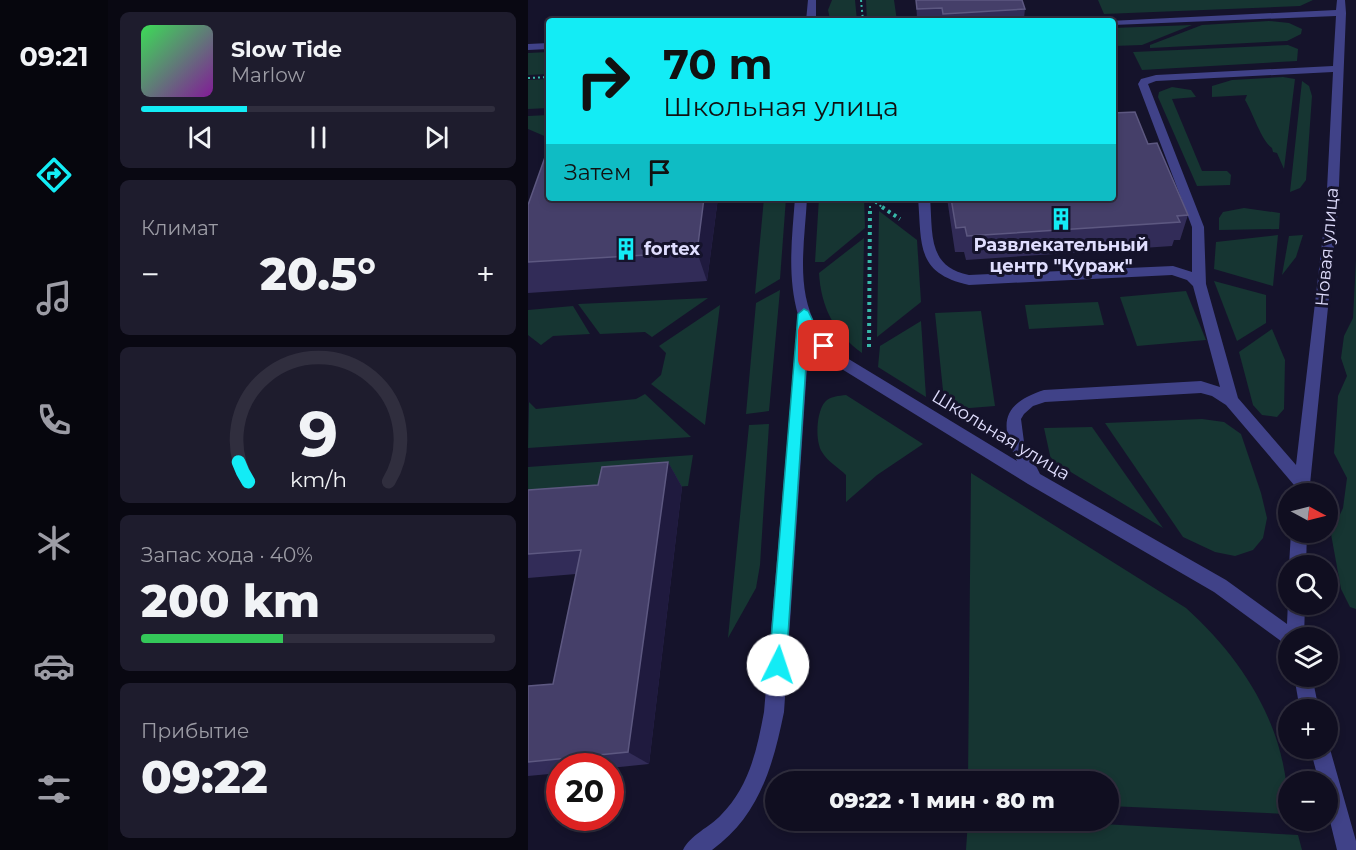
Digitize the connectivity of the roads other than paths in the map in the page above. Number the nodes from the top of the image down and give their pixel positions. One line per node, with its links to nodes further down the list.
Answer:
1 (812, 0): 3 (street)
2 (1341, 7): 4 (street); 7 (street, Новая улица)
3 (811, 18)
4 (1116, 22)
5 (528, 46): 6 (street)
6 (546, 46)
7 (1337, 69): 10 (street); 15 (street, Новая улица)
8 (801, 201): 11 (street, Школьная улица)
9 (924, 201): 10 (street)
10 (1199, 284): 12 (street)
11 (804, 314): 13 (street, Школьная улица); 18 (street)
12 (1231, 400): 13 (street); 14 (street)
13 (1034, 479): 16 (street, Школьная улица)
14 (1297, 483)
15 (1303, 483)
16 (1278, 627)
17 (1323, 759): 19 (street)
18 (694, 850)
19 (1348, 850)

